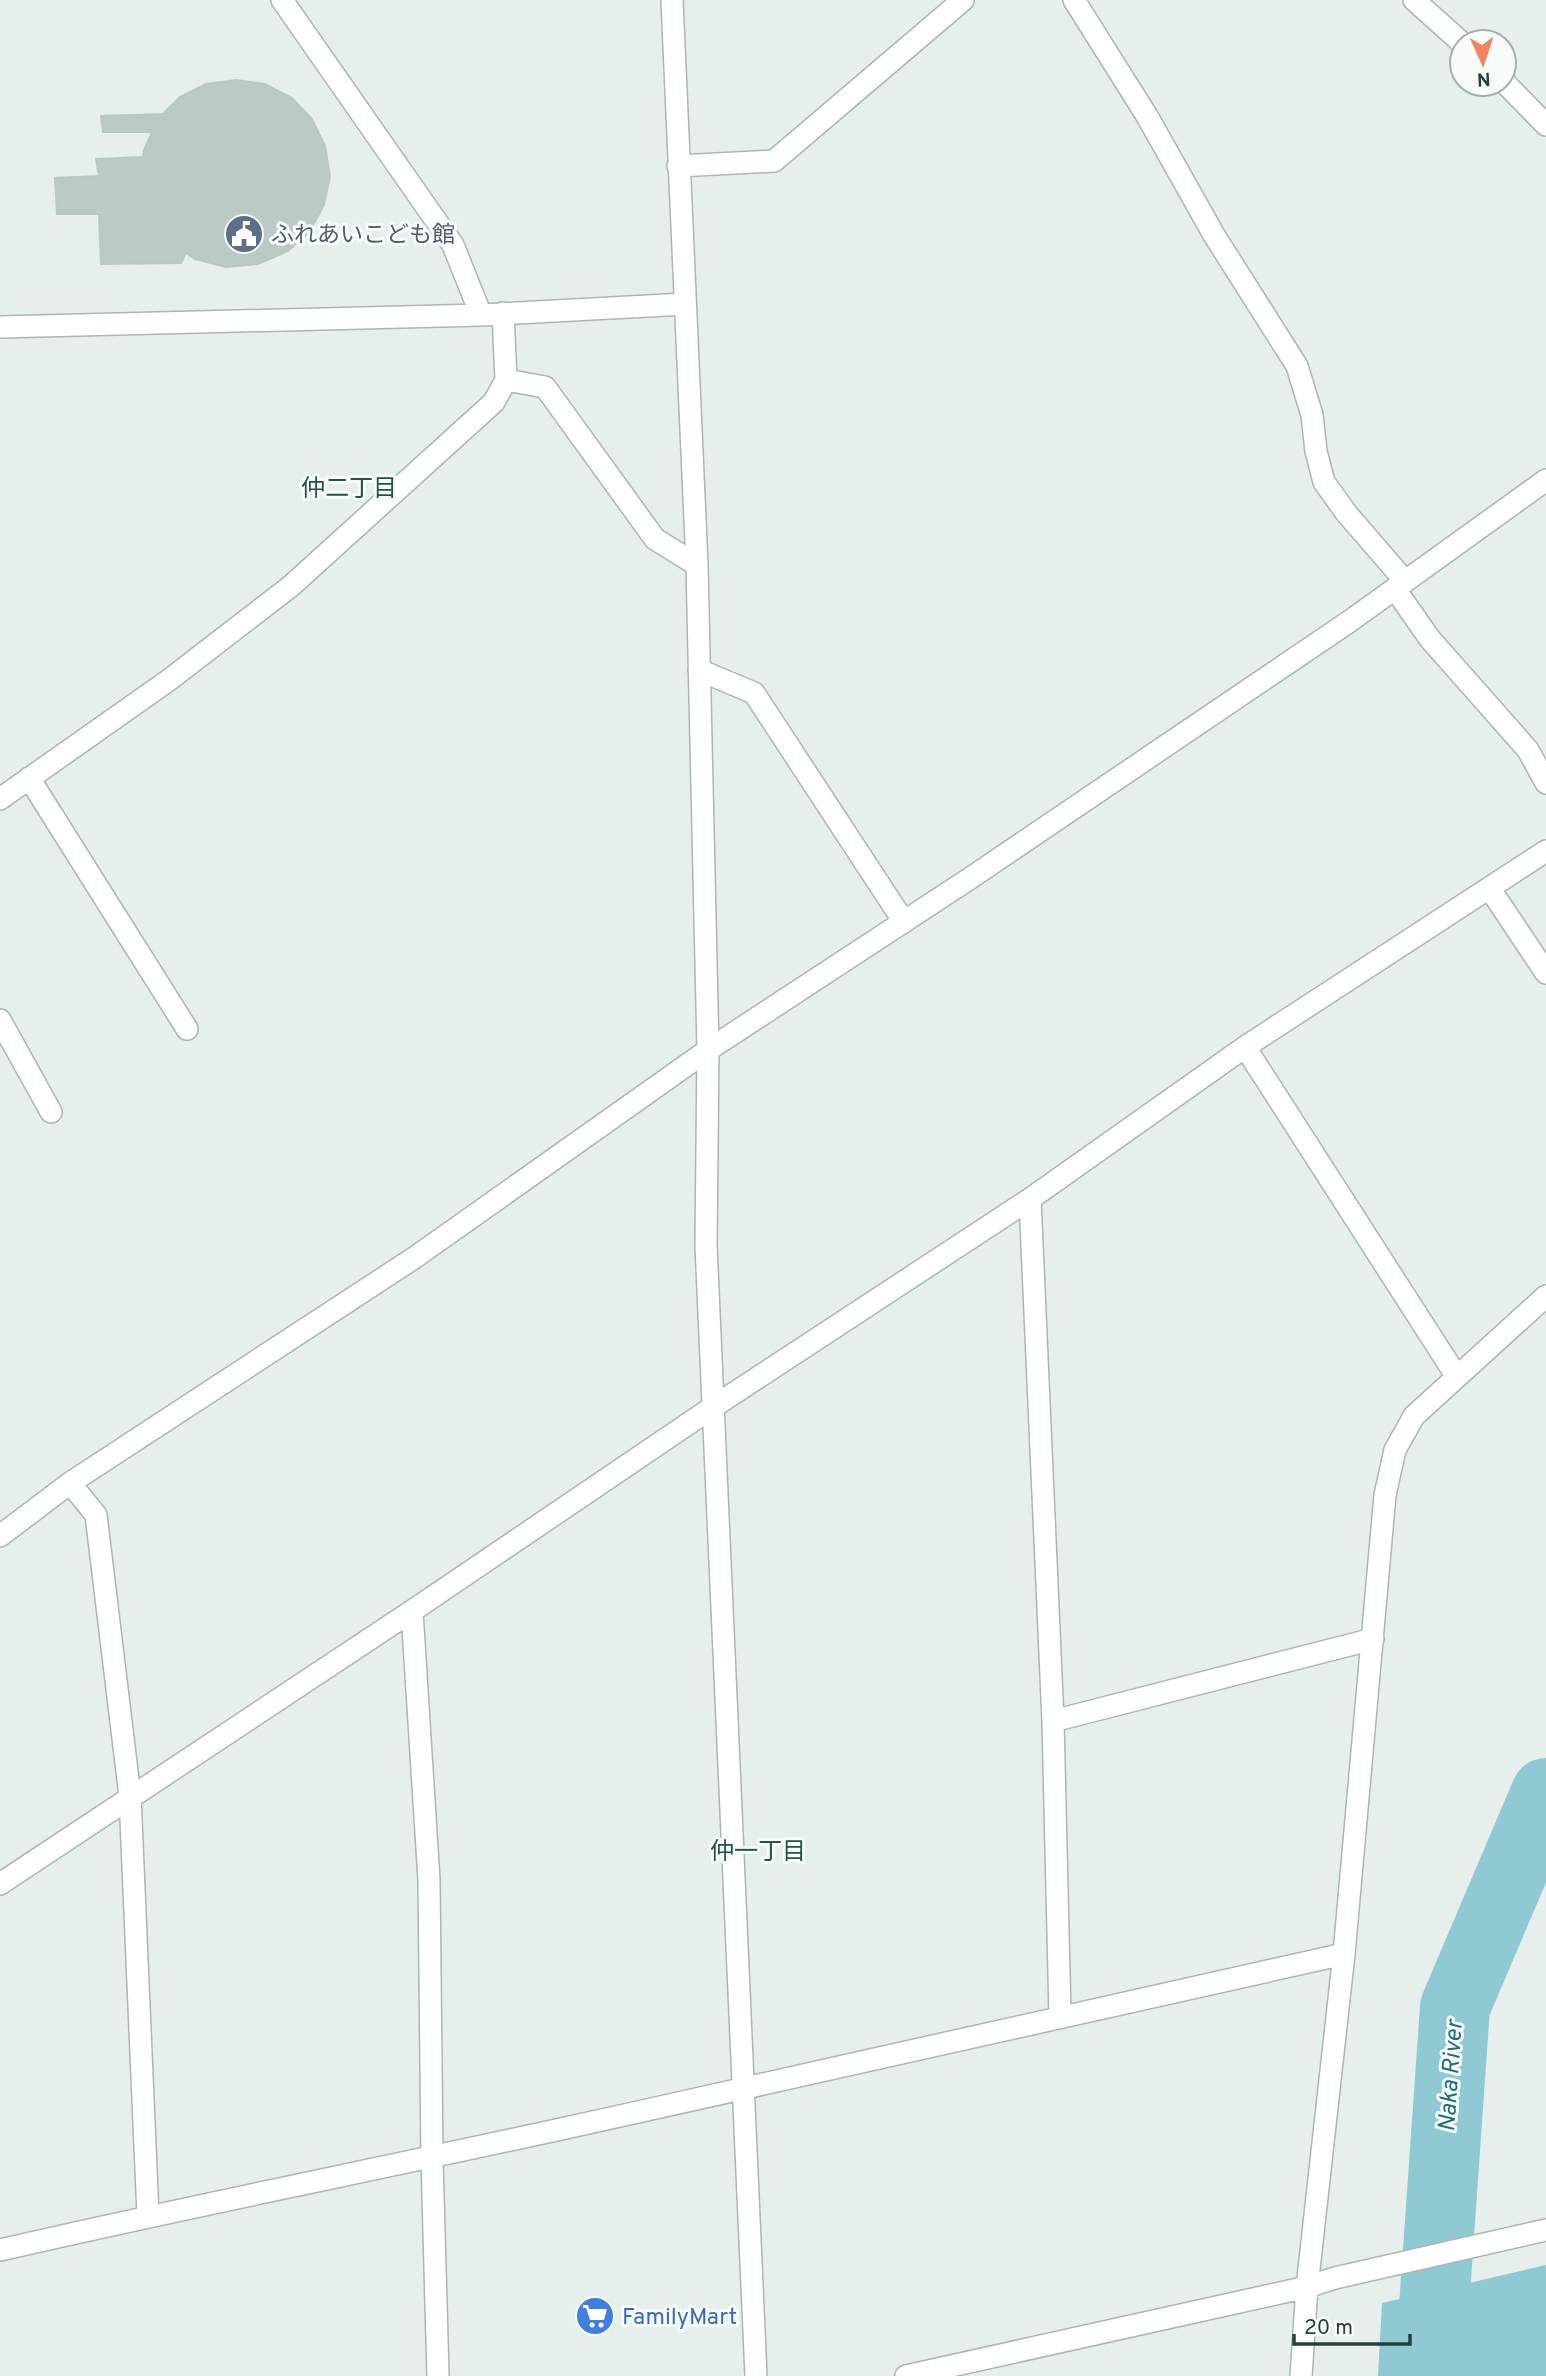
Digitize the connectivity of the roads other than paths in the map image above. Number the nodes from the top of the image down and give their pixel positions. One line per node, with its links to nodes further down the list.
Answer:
1 (282, 0): 11 (street)
2 (672, 0): 9 (street)
3 (963, 0): 9 (street)
4 (1074, 0): 16 (street)
5 (1414, 0): 6 (street)
6 (1448, 30)
7 (1518, 96): 8 (street)
8 (1546, 125)
9 (678, 166): 10 (street)
10 (685, 304): 11 (street); 15 (street)
11 (492, 314): 12 (street); 13 (street)
12 (0, 327)
13 (506, 380): 15 (street); 18 (street)
14 (1546, 480): 16 (street)
15 (697, 565): 17 (street)
16 (1400, 585): 19 (street); 23 (street)
17 (699, 670): 23 (street); 28 (street)
18 (29, 778): 20 (street); 26 (street)
19 (1546, 783)
20 (0, 799)
21 (1546, 851): 22 (street)
22 (1490, 888): 24 (street); 27 (street)
23 (904, 922): 28 (street)
24 (1546, 973)
25 (0, 1020): 29 (street)
26 (187, 1029)
27 (1245, 1047): 30 (street); 32 (street)
28 (708, 1050): 33 (street); 34 (street)
29 (51, 1112)
30 (1030, 1199): 33 (street); 38 (street)
31 (1546, 1296): 32 (street)
32 (1457, 1377): 37 (street)
33 (713, 1407): 36 (street); 43 (street)
34 (70, 1483): 35 (street); 39 (street)
35 (0, 1536)
36 (412, 1611): 39 (street); 44 (street)
37 (1373, 1639): 38 (street); 41 (street)
38 (1053, 1721): 42 (street)
39 (130, 1796): 40 (street); 45 (street)
40 (0, 1884)
41 (1344, 1954): 42 (street); 48 (street)
42 (1060, 2016): 43 (street)
43 (743, 2089): 44 (street); 50 (street)
44 (432, 2158): 45 (street); 49 (street)
45 (148, 2216): 47 (street)
46 (1546, 2230): 48 (street)
47 (0, 2250)
48 (1307, 2287): 51 (street); 52 (street)
49 (438, 2376)
50 (756, 2376)
51 (906, 2376)
52 (1301, 2376)

